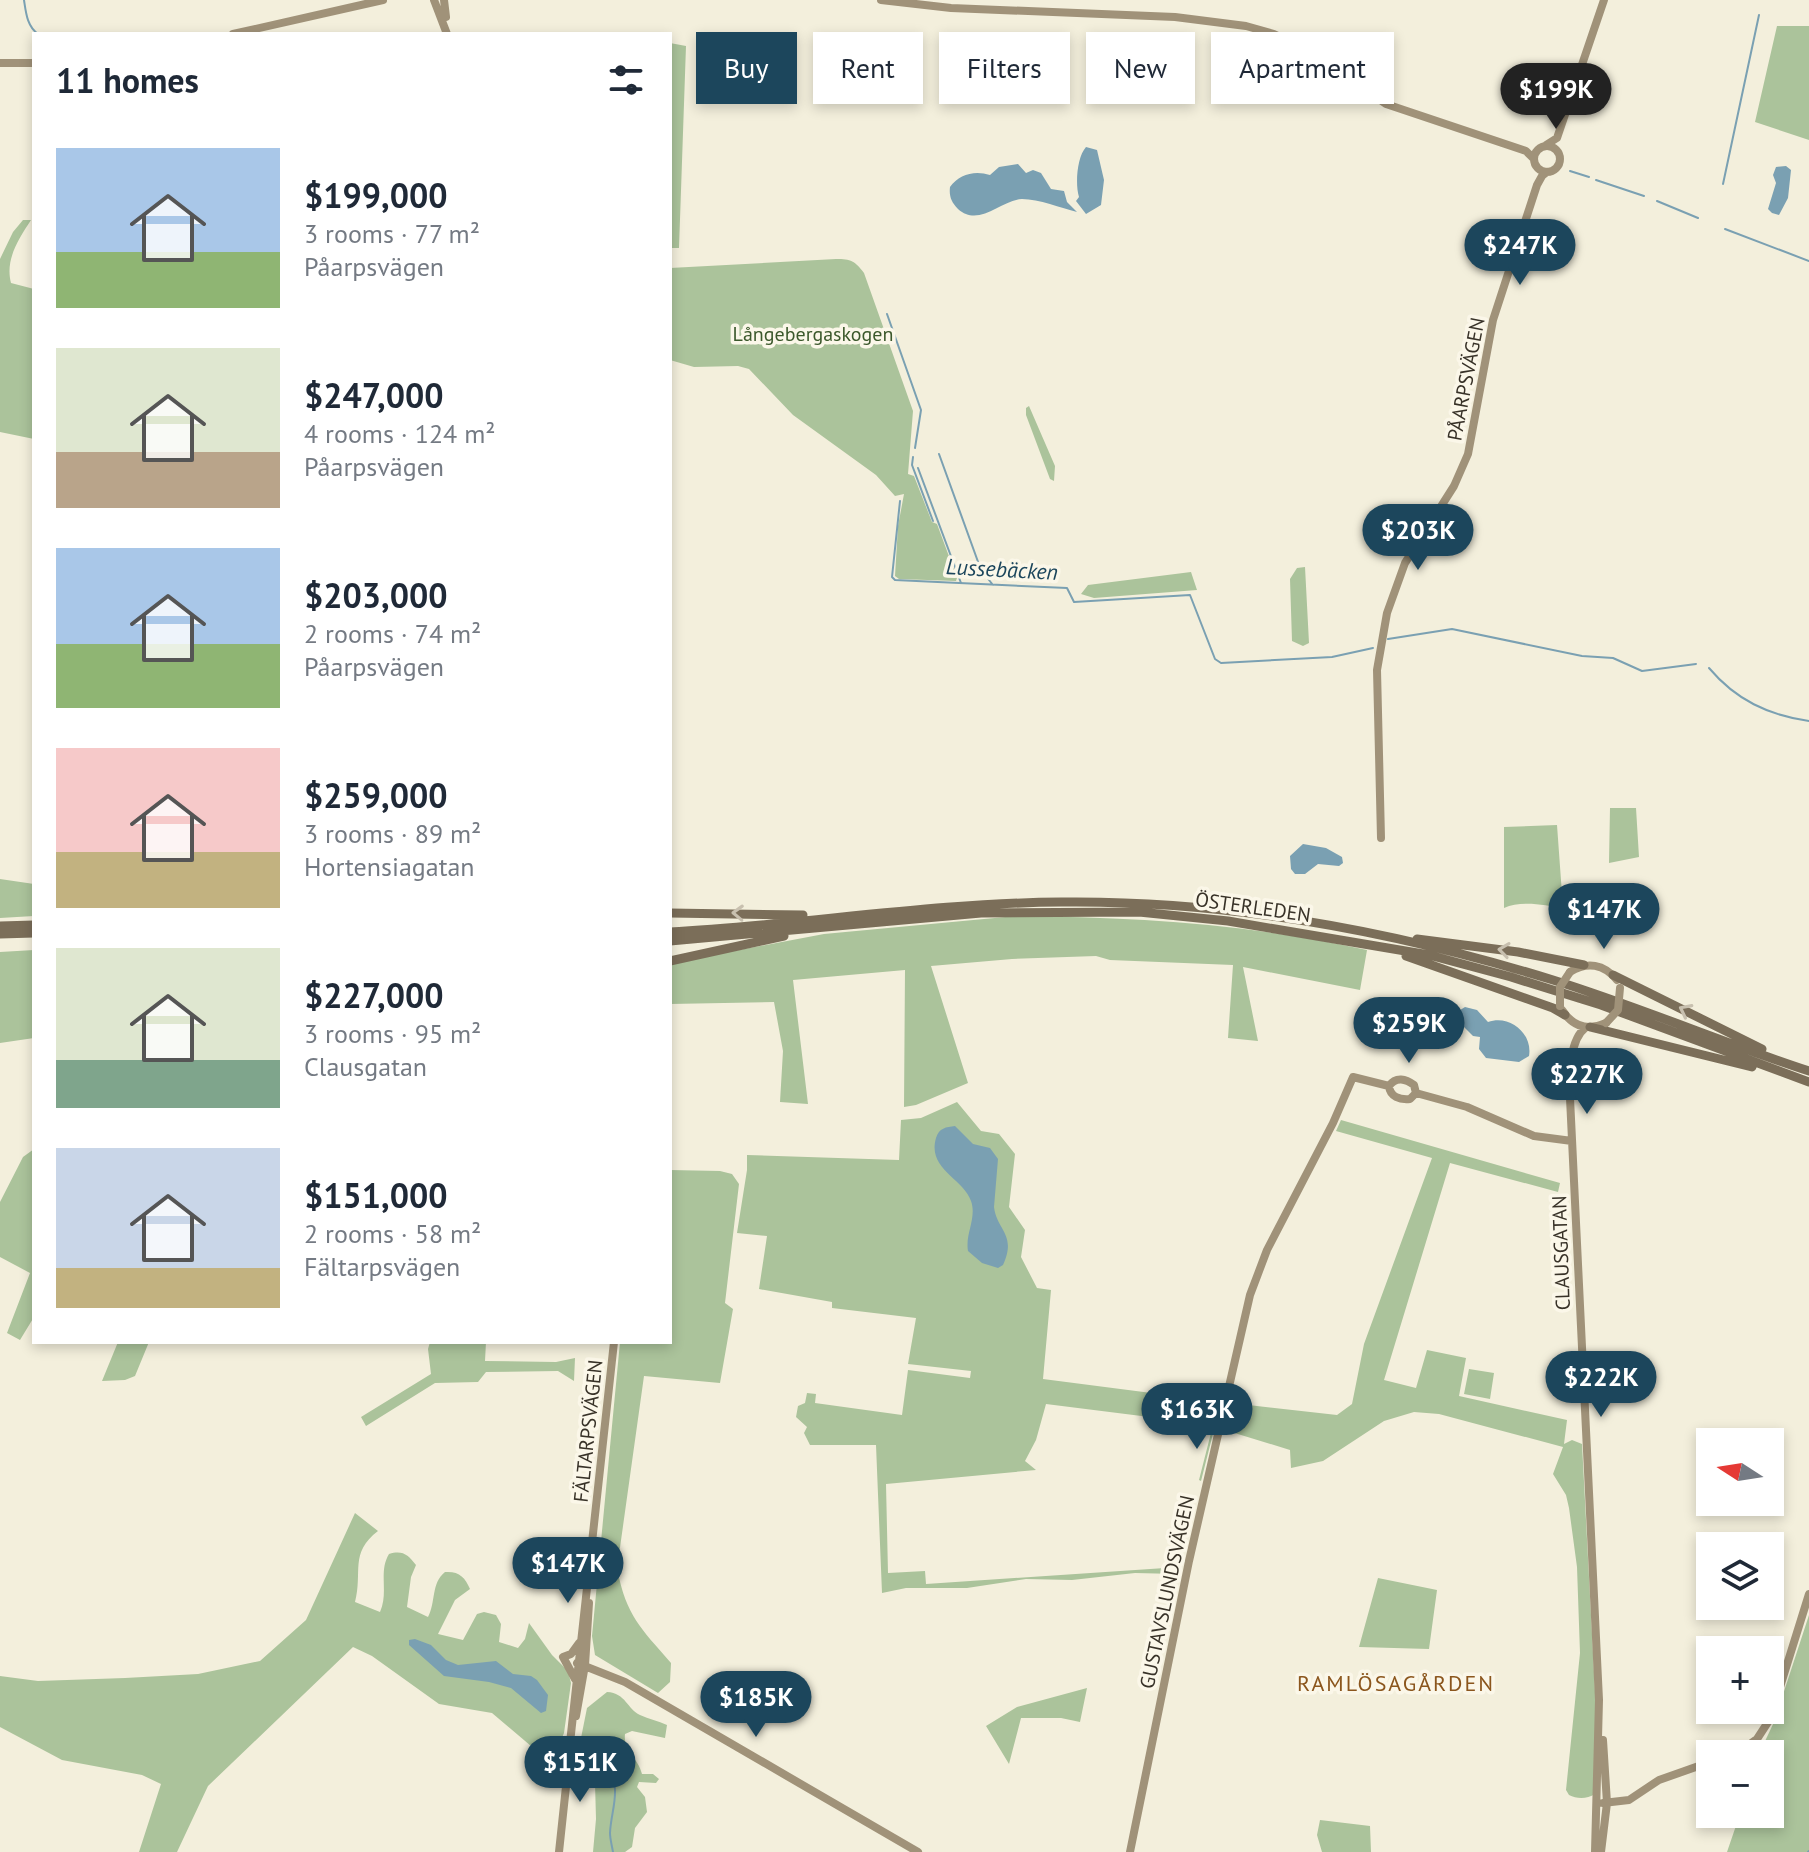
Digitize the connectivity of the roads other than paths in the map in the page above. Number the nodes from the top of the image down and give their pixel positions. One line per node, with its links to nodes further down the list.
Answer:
1 (383, 0): 6 (street)
2 (434, 0): 7 (street)
3 (444, 0): 8 (street)
4 (881, 0): 12 (street)
5 (1604, 0): 11 (street)
6 (242, 32)
7 (447, 32)
8 (448, 32)
9 (0, 63): 10 (street)
10 (32, 63)
11 (1562, 124): 13 (street); 14 (street)
12 (1503, 144): 13 (street); 15 (street)
13 (1545, 146): 14 (street); 15 (street)
14 (1561, 156): 16 (street)
15 (1534, 161): 16 (street); 17 (street, PÅARPSVÄGEN)
16 (1547, 172): 17 (street, PÅARPSVÄGEN)
17 (1532, 199): 18 (street, PÅARPSVÄGEN)
18 (1381, 838)
19 (672, 913): 20 (main road, one-way to 19)
20 (843, 915): 24 (main road, ÖSTERLEDEN); 26 (main road, ÖSTERLEDEN)
21 (32, 925): 22 (main road)
22 (0, 926)
23 (828, 927): 28 (main road, ÖSTERLEDEN); 29 (main road, ÖSTERLEDEN); 30 (main road)
24 (672, 932)
25 (32, 933): 27 (main road)
26 (1369, 933): 31 (main road, one-way to 26); 36 (main road, ÖSTERLEDEN)
27 (0, 934)
28 (672, 941)
29 (1372, 945): 33 (main road); 37 (main road, ÖSTERLEDEN)
30 (672, 961)
31 (1584, 965): 32 (street); 33 (street, bridge)
32 (1613, 975): 34 (street, bridge); 36 (main road, one-way to 32)
33 (1564, 1013): 34 (street); 35 (street, CLAUSGATAN)
34 (1588, 1027): 35 (street, CLAUSGATAN); 37 (main road)
35 (1575, 1046): 41 (street, CLAUSGATAN)
36 (1807, 1071)
37 (1794, 1077): 38 (main road, ÖSTERLEDEN)
38 (1809, 1082)
39 (1389, 1086): 40 (street); 40 (street); 52 (street, GUSTAVSLUNDSVÄGEN)
40 (1416, 1093): 41 (street)
41 (1572, 1141): 49 (street, CLAUSGATAN)
42 (614, 1344): 44 (street, FÄLTARPSVÄGEN)
43 (1809, 1594): 47 (street)
44 (583, 1646): 45 (street, FÄLTARPSVÄGEN); 45 (street); 46 (street)
45 (590, 1667): 46 (street, FÄLTARPSVÄGEN); 51 (street)
46 (579, 1683): 50 (street, FÄLTARPSVÄGEN)
47 (1756, 1740)
48 (1696, 1767): 49 (street)
49 (1603, 1803): 53 (street, CLAUSGATAN)
50 (559, 1852)
51 (918, 1852)
52 (1130, 1852)
53 (1598, 1852)

